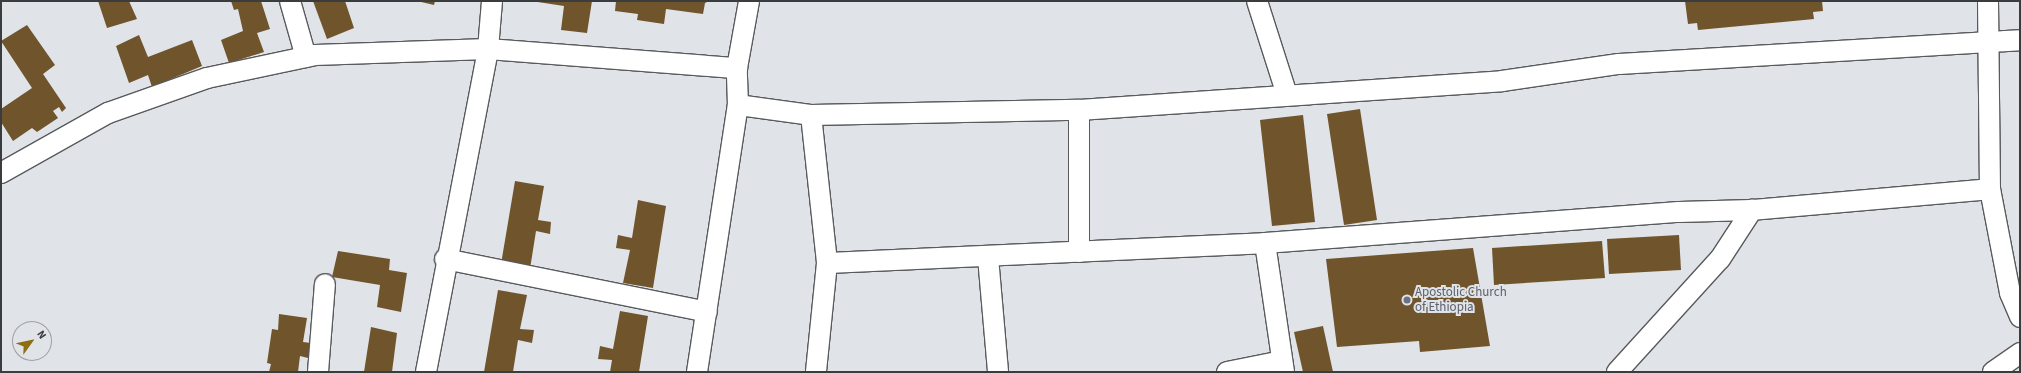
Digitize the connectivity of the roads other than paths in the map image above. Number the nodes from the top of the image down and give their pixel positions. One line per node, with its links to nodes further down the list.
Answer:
1 (290, 1): 9 (street)
2 (492, 1): 8 (street)
3 (749, 1): 10 (street)
4 (1257, 1): 11 (street)
5 (1988, 1): 7 (street)
6 (2020, 40): 7 (street)
7 (1990, 41): 11 (street); 16 (street)
8 (488, 49): 9 (street); 10 (street); 21 (street)
9 (306, 57): 15 (street)
10 (737, 68): 12 (street)
11 (1287, 95): 13 (street)
12 (738, 105): 14 (street); 24 (street)
13 (1079, 110): 14 (street); 19 (street)
14 (811, 115): 22 (street)
15 (3, 167)
16 (1990, 189): 17 (street); 25 (street)
17 (1752, 210): 18 (street); 28 (street)
18 (1266, 243): 19 (street); 27 (street)
19 (1079, 252): 20 (street)
20 (988, 257): 22 (street); 33 (street)
21 (445, 259): 24 (street); 30 (street)
22 (826, 263): 32 (street)
23 (325, 284): 29 (street)
24 (706, 312): 31 (street)
25 (2020, 317)
26 (2020, 353): 35 (street)
27 (1283, 367): 34 (street)
28 (1622, 370)
29 (318, 372)
30 (426, 372)
31 (697, 372)
32 (816, 372)
33 (998, 372)
34 (1227, 372)
35 (1993, 372)

